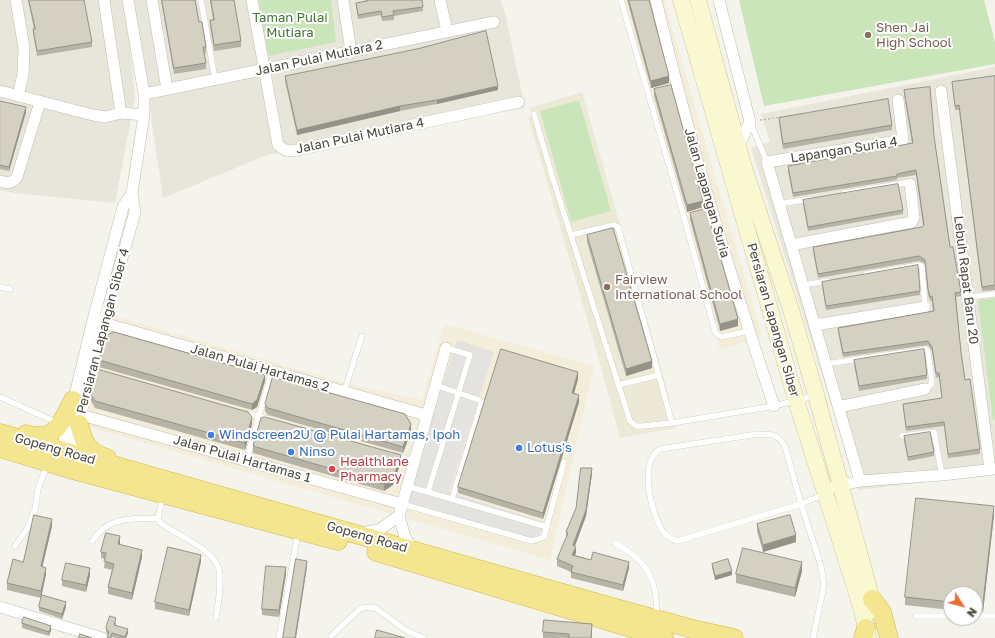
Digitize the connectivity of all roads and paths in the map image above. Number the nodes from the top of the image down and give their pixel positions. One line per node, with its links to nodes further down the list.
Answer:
1 (16, 0): 25 (street)
2 (104, 0): 29 (street)
3 (128, 0): 24 (street, Persiaran Lapangan Siber 4)
4 (152, 0): 19 (street)
5 (201, 0): 18 (lane)
6 (252, 0): 17 (street, Jalan Pulai Mutiara 4)
7 (343, 0): 16 (street)
8 (440, 0): 15 (street)
9 (621, 0): 23 (lane)
10 (656, 0): 58 (street, Jalan Lapangan Suria)
11 (681, 0): 36 (main road, Persiaran Lapangan Siber)
12 (698, 0): 34 (main road, Persiaran Lapangan Siber)
13 (720, 0): 33 (street)
14 (494, 22): 15 (street, Jalan Pulai Mutiara 2)
15 (447, 31): 16 (street, Jalan Pulai Mutiara 2)
16 (351, 51): 17 (street, Jalan Pulai Mutiara 2)
17 (264, 69): 18 (street, Jalan Pulai Mutiara 2); 28 (street, Jalan Pulai Mutiara 4)
18 (215, 79): 19 (street, Jalan Pulai Mutiara 2)
19 (167, 89): 24 (street, Jalan Pulai Mutiara 2)
20 (0, 91): 25 (street)
21 (655, 91): 23 (lane)
22 (941, 92): 53 (street, Lebuh Rapat Baru 20)
23 (648, 93): 44 (lane)
24 (144, 94): 32 (street, Persiaran Lapangan Siber 4)
25 (18, 96): 27 (street)
26 (898, 100): 35 (street, Lapangan Suria 4)
27 (40, 102): 29 (street); 37 (street)
28 (519, 102)
29 (121, 113): 32 (street)
30 (534, 114): 45 (lane)
31 (804, 114): 33 (path)
32 (144, 115): 39 (street, Persiaran Lapangan Siber 4)
33 (750, 122): 34 (street); 35 (lane)
34 (738, 147): 36 (main road, Persiaran Lapangan Siber)
35 (767, 162): 42 (street)
36 (738, 170): 69 (main road, Persiaran Lapangan Siber); 71 (main road, Persiaran Lapangan Siber)
37 (0, 182)
38 (910, 184): 40 (lane); 46 (street)
39 (132, 193): 55 (street, Persiaran Lapangan Siber 4); 56 (street, Persiaran Lapangan Siber 4)
40 (834, 195)
41 (819, 198): 42 (lane)
42 (779, 204): 46 (street)
43 (691, 215): 44 (lane)
44 (684, 217): 58 (lane)
45 (571, 235): 63 (lane); 65 (lane)
46 (791, 245): 49 (street)
47 (856, 276): 54 (lane)
48 (833, 280): 49 (lane)
49 (803, 285): 57 (street)
50 (0, 287): 51 (lane)
51 (10, 290)
52 (995, 294): 53 (lane)
53 (968, 297): 90 (street, Lebuh Rapat Baru 20)
54 (925, 307): 57 (street)
55 (93, 320): 56 (street, Jalan Pulai Hartamas 2); 75 (street, Persiaran Lapangan Siber 4)
56 (104, 323): 62 (street, Jalan Pulai Hartamas 2); 75 (street, Persiaran Lapangan Siber 4)
57 (815, 325): 61 (street)
58 (749, 331): 72 (street, Jalan Lapangan Suria)
59 (362, 336): 67 (lane)
60 (446, 348): 64 (street); 68 (lane)
61 (826, 364): 66 (lane); 73 (street)
62 (272, 371): 67 (street, Jalan Pulai Hartamas 2); 77 (lane)
63 (659, 375): 65 (lane); 79 (lane)
64 (435, 385): 68 (lane); 76 (street)
65 (618, 385): 79 (lane)
66 (925, 389): 73 (street)
67 (344, 392): 76 (street, Jalan Pulai Hartamas 2)
68 (458, 393): 96 (lane); 99 (lane)
69 (816, 395): 71 (lane); 93 (main road, Persiaran Lapangan Siber)
70 (0, 397): 80 (lane)
71 (796, 400): 72 (lane); 97 (main road, Persiaran Lapangan Siber)
72 (774, 406): 79 (lane)
73 (838, 407): 92 (street)
74 (236, 410): 77 (lane)
75 (78, 413): 80 (highway); 86 (street, Persiaran Lapangan Siber 4); 86 (street, Persiaran Lapangan Siber 4); 87 (street, Jalan Pulai Hartamas 1); 94 (highway)
76 (426, 416): 88 (street)
77 (259, 417): 78 (lane); 87 (lane)
78 (274, 421)
79 (672, 423)
80 (60, 424): 81 (highway)
81 (0, 426)
82 (0, 433): 86 (highway, Gopeng Road)
83 (902, 436): 91 (lane)
84 (0, 448): 86 (highway, Gopeng Road)
85 (384, 453): 88 (lane)
86 (62, 461): 94 (highway, Gopeng Road); 98 (highway, Gopeng Road); 109 (lane)
87 (246, 461): 100 (street, Jalan Pulai Hartamas 1)
88 (414, 461): 95 (street)
89 (564, 462): 104 (lane)
90 (993, 469): 91 (street)
91 (942, 475): 92 (street)
92 (860, 481): 93 (street)
93 (842, 485): 97 (street); 111 (main road, Persiaran Lapangan Siber)
94 (187, 486): 106 (highway, Gopeng Road)
95 (407, 486): 96 (lane); 100 (street)
96 (428, 492): 99 (lane)
97 (824, 492): 101 (lane); 120 (main road, Persiaran Lapangan Siber)
98 (163, 494): 103 (lane); 105 (highway, Gopeng Road)
99 (452, 499): 104 (lane)
100 (402, 504): 102 (street); 104 (lane)
101 (800, 504): 101 (lane); 127 (lane)
102 (399, 516): 106 (street); 110 (street)
103 (158, 518): 107 (lane); 117 (lane)
104 (547, 527)
105 (298, 531): 123 (lane); 125 (highway, Gopeng Road)
106 (352, 532): 110 (highway, Gopeng Road)
107 (92, 541)
108 (615, 543): 118 (lane)
109 (15, 546)
110 (413, 550): 118 (highway, Gopeng Road)
111 (872, 599): 128 (main road, Persiaran Lapangan Siber); 129 (highway)
112 (0, 607): 122 (street)
113 (916, 616): 114 (lane)
114 (943, 616)
115 (983, 616): 116 (lane)
116 (995, 616)
117 (216, 618)
118 (656, 619): 119 (highway, Gopeng Road)
119 (692, 634): 126 (highway, Gopeng Road)
120 (866, 635)
121 (331, 636): 124 (lane)
122 (102, 638)
123 (279, 638)
124 (424, 638)
125 (664, 638)
126 (734, 638)
127 (813, 638)
128 (881, 638)
129 (889, 638)

